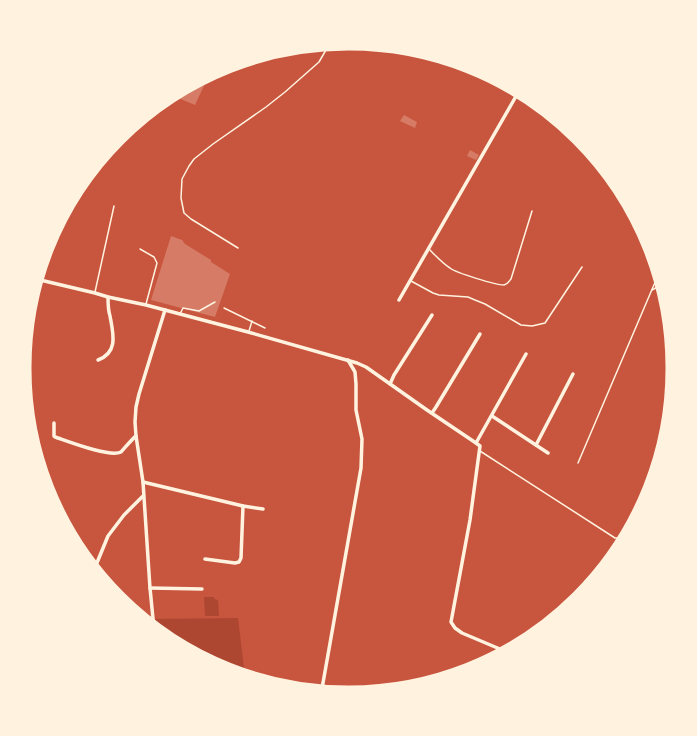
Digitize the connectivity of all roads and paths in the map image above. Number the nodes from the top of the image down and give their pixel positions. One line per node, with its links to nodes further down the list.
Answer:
1 (326, 49): 5 (lane)
2 (516, 96): 7 (street)
3 (114, 206): 14 (lane)
4 (532, 210): 7 (lane)
5 (238, 248)
6 (140, 249): 18 (lane)
7 (428, 249): 10 (street)
8 (582, 267): 10 (lane)
9 (41, 280): 14 (street)
10 (410, 280): 16 (street)
11 (656, 281): 13 (lane)
12 (657, 287): 13 (lane)
13 (652, 290): 40 (lane)
14 (95, 293): 15 (street)
15 (108, 297): 18 (street); 28 (street)
16 (399, 300)
17 (215, 302): 21 (lane)
18 (146, 305): 20 (street)
19 (224, 308): 23 (lane)
20 (165, 310): 21 (street); 35 (street)
21 (180, 314): 25 (street)
22 (432, 315): 31 (street)
23 (252, 321): 24 (lane); 25 (lane)
24 (265, 328)
25 (248, 332): 29 (street)
26 (480, 334): 32 (street)
27 (526, 354): 33 (street)
28 (98, 360)
29 (348, 360): 31 (street); 52 (street)
30 (573, 374): 37 (street)
31 (390, 384): 32 (street)
32 (432, 413): 36 (street)
33 (492, 416): 36 (street); 37 (street)
34 (54, 422): 35 (street)
35 (136, 436): 41 (street)
36 (476, 443): 38 (street)
37 (536, 445): 39 (street)
38 (479, 450): 45 (lane); 51 (street)
39 (548, 453)
40 (578, 463)
41 (143, 482): 42 (street); 43 (street)
42 (143, 496): 47 (street); 48 (street)
43 (243, 506): 44 (street); 46 (street)
44 (263, 509)
45 (619, 538)
46 (205, 559)
47 (96, 564)
48 (150, 588): 49 (street); 50 (street)
49 (202, 589)
50 (153, 620)
51 (500, 649)
52 (322, 686)

